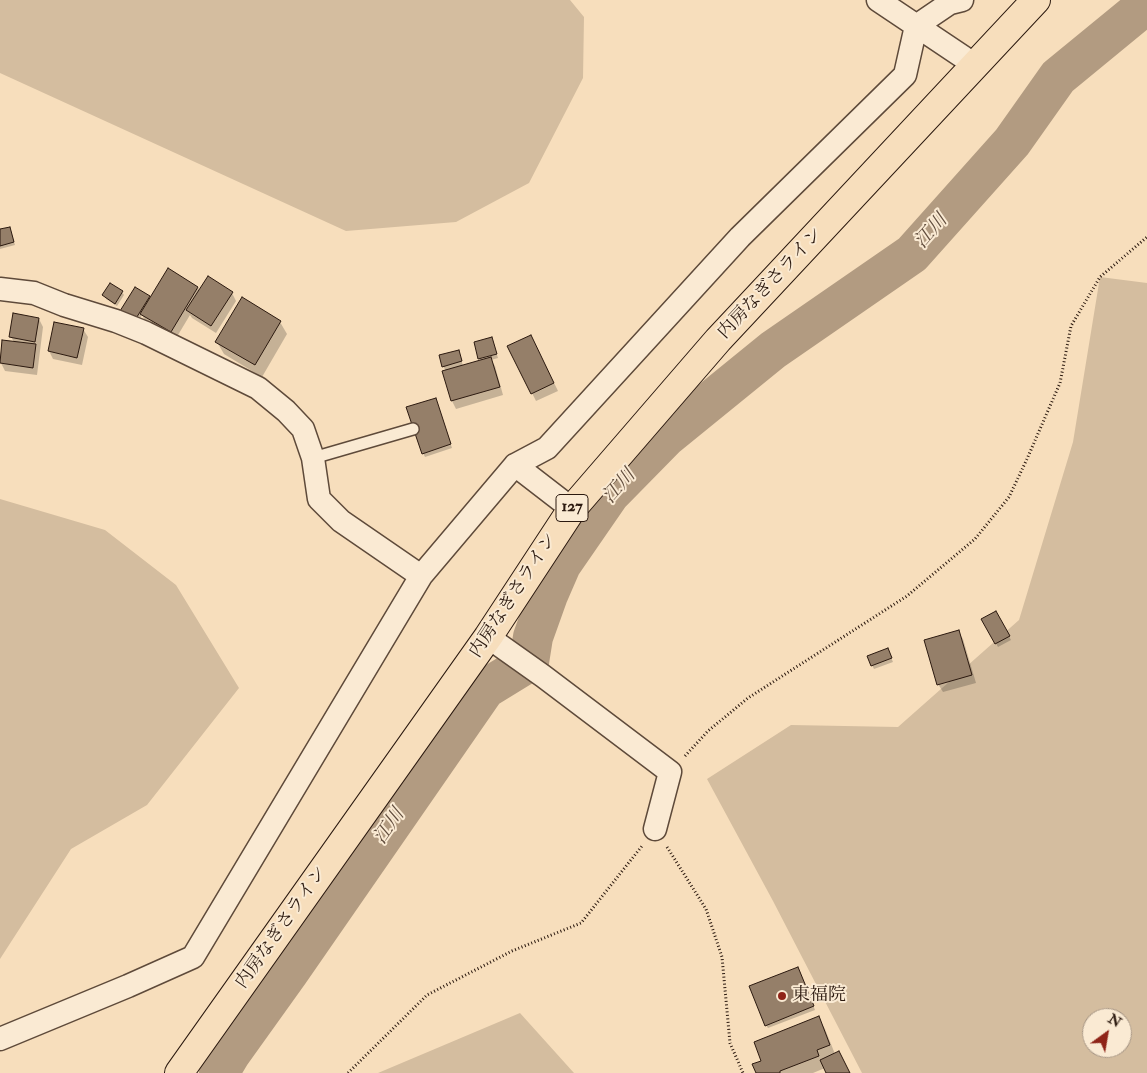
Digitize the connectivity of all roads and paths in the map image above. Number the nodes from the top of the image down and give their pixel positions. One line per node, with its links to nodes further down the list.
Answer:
1 (878, 0): 4 (street)
2 (962, 0): 4 (street)
3 (1036, 0): 5 (highway, 内房なぎさライン / 127)
4 (916, 26): 5 (street); 10 (street)
5 (975, 65): 11 (highway, 内房なぎさライン / 127)
6 (1147, 237): 14 (path)
7 (0, 289): 9 (street)
8 (414, 428): 9 (lane)
9 (313, 458): 12 (street)
10 (515, 465): 11 (street); 12 (street)
11 (572, 509): 13 (highway, 内房なぎさライン / 127)
12 (421, 576): 16 (street)
13 (488, 637): 14 (street); 17 (highway, 内房なぎさライン / 127)
14 (670, 772): 15 (street)
15 (655, 829): 18 (path); 19 (path)
16 (0, 1039)
17 (179, 1073)
18 (348, 1073)
19 (743, 1073)

